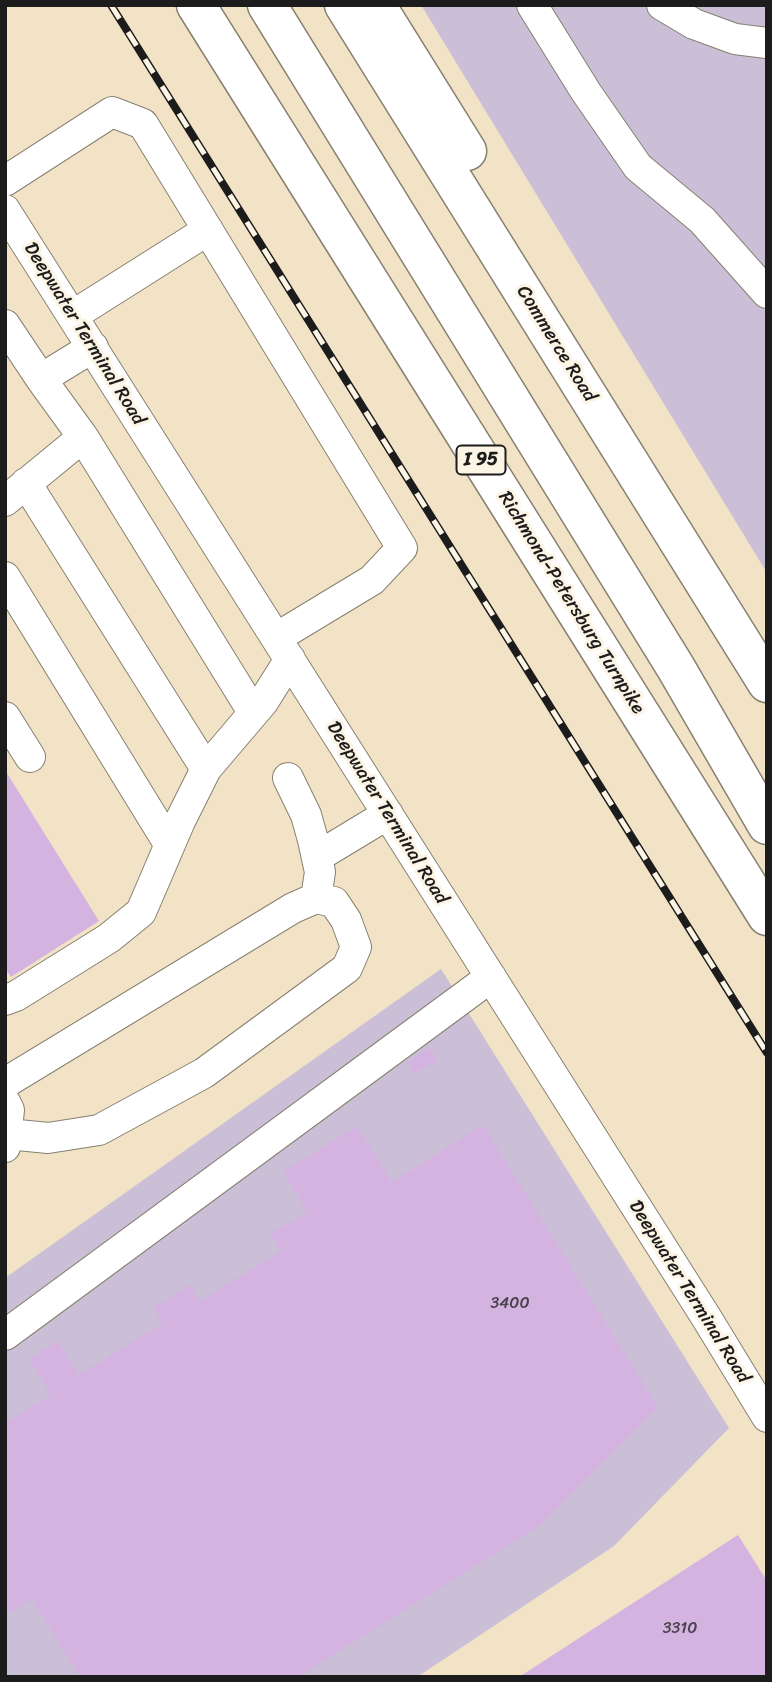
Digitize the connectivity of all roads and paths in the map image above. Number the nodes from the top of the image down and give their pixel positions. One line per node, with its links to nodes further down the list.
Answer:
1 (196, 5): 32 (main road, Richmond-Petersburg Turnpike / I 95)
2 (267, 5): 28 (main road, I 95)
3 (344, 5): 21 (main road, Commerce Road)
4 (376, 5): 19 (main road, Commerce Road)
5 (532, 5): 11 (street)
6 (662, 5): 7 (street)
7 (767, 43)
8 (5, 181): 10 (street)
9 (5, 209): 12 (street, Deepwater Terminal Road)
10 (208, 230): 12 (street); 20 (street)
11 (767, 293)
12 (72, 316): 14 (street, Deepwater Terminal Road)
13 (5, 325): 15 (street)
14 (93, 347): 15 (street); 20 (street, Deepwater Terminal Road)
15 (41, 379): 16 (street)
16 (83, 437): 17 (street); 22 (street)
17 (16, 492): 25 (street)
18 (5, 577): 29 (street)
19 (767, 634)
20 (283, 649): 22 (street); 27 (street, Deepwater Terminal Road)
21 (767, 683)
22 (253, 712): 25 (street)
23 (5, 718): 24 (street)
24 (30, 757)
25 (206, 769): 29 (street)
26 (288, 778): 30 (street)
27 (388, 814): 30 (street); 33 (street, Deepwater Terminal Road)
28 (767, 825)
29 (169, 844): 34 (street)
30 (317, 858): 31 (street)
31 (316, 898): 35 (street); 37 (street)
32 (767, 916)
33 (491, 977): 38 (street); 39 (street, Deepwater Terminal Road)
34 (5, 1000)
35 (5, 1083)
36 (5, 1102): 37 (street)
37 (6, 1140)
38 (5, 1335)
39 (767, 1418)

